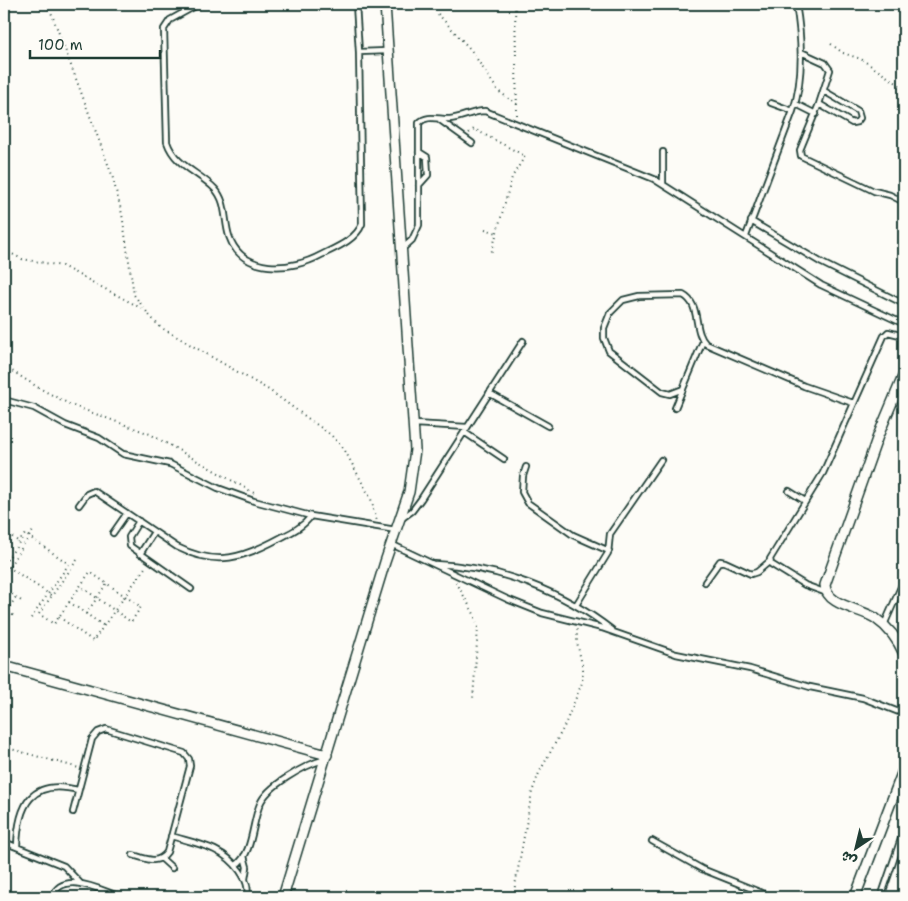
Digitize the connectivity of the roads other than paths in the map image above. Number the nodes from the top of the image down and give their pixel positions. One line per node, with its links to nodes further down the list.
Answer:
1 (199, 4): 6 (lane)
2 (356, 4): 6 (lane)
3 (386, 4): 5 (street)
4 (796, 4): 7 (lane)
5 (387, 51): 6 (lane); 25 (street)
6 (359, 52)
7 (801, 52): 8 (lane); 10 (lane)
8 (824, 90): 11 (lane); 11 (lane)
9 (771, 103): 12 (lane)
10 (796, 104): 12 (lane); 13 (lane)
11 (819, 104): 13 (lane)
12 (793, 111): 23 (lane)
13 (816, 114): 22 (lane)
14 (438, 119): 15 (lane); 16 (lane); 19 (lane)
15 (472, 143)
16 (419, 152): 21 (lane); 21 (lane)
17 (663, 152): 19 (lane)
18 (904, 172): 20 (lane)
19 (663, 183): 24 (lane)
20 (904, 184)
21 (419, 186): 25 (lane)
22 (904, 202)
23 (751, 221): 24 (lane); 26 (lane)
24 (746, 236): 27 (lane)
25 (400, 250): 37 (street)
26 (904, 304)
27 (904, 324)
28 (904, 336): 35 (lane)
29 (523, 341): 33 (lane)
30 (703, 341): 32 (lane); 32 (lane); 35 (lane)
31 (904, 374): 61 (street)
32 (683, 389): 36 (lane)
33 (490, 393): 38 (lane); 39 (lane)
34 (4, 400): 47 (lane)
35 (853, 403): 44 (lane)
36 (675, 408)
37 (414, 424): 39 (lane); 48 (street)
38 (548, 426)
39 (466, 430): 40 (lane); 48 (lane)
40 (504, 459)
41 (661, 460): 54 (lane)
42 (526, 468): 54 (lane)
43 (789, 491): 44 (lane)
44 (805, 502): 56 (lane)
45 (79, 505): 46 (lane)
46 (127, 513): 49 (lane); 52 (lane)
47 (311, 516): 50 (lane); 51 (lane)
48 (400, 520): 50 (street)
49 (139, 521): 51 (lane); 55 (lane)
50 (396, 530): 53 (street)
51 (154, 532): 55 (lane)
52 (113, 533)
53 (391, 544): 57 (lane); 68 (street)
54 (609, 550): 62 (lane)
55 (140, 554): 60 (lane)
56 (770, 561): 59 (lane); 61 (lane)
57 (432, 564): 62 (lane); 64 (lane)
58 (904, 580): 63 (lane)
59 (705, 582)
60 (191, 589)
61 (827, 593): 63 (street)
62 (576, 605): 64 (lane)
63 (884, 625): 65 (street)
64 (616, 632): 67 (lane)
65 (904, 654)
66 (4, 666): 68 (street)
67 (904, 714)
68 (327, 758): 78 (lane); 87 (street)
69 (904, 768): 89 (street)
70 (78, 790): 71 (lane); 73 (lane); 76 (lane)
71 (73, 812)
72 (904, 830): 90 (lane)
73 (171, 836): 79 (lane); 80 (lane)
74 (652, 840): 88 (lane)
75 (4, 842): 76 (lane)
76 (17, 847): 83 (lane)
77 (133, 856): 79 (lane)
78 (244, 856): 80 (lane); 82 (lane)
79 (161, 858): 81 (lane)
80 (236, 866): 82 (lane)
81 (172, 868)
82 (245, 879): 86 (lane)
83 (81, 884): 84 (lane); 85 (lane)
84 (52, 897)
85 (121, 897)
86 (247, 897)
87 (283, 897)
88 (772, 897)
89 (855, 897)
90 (881, 897)

